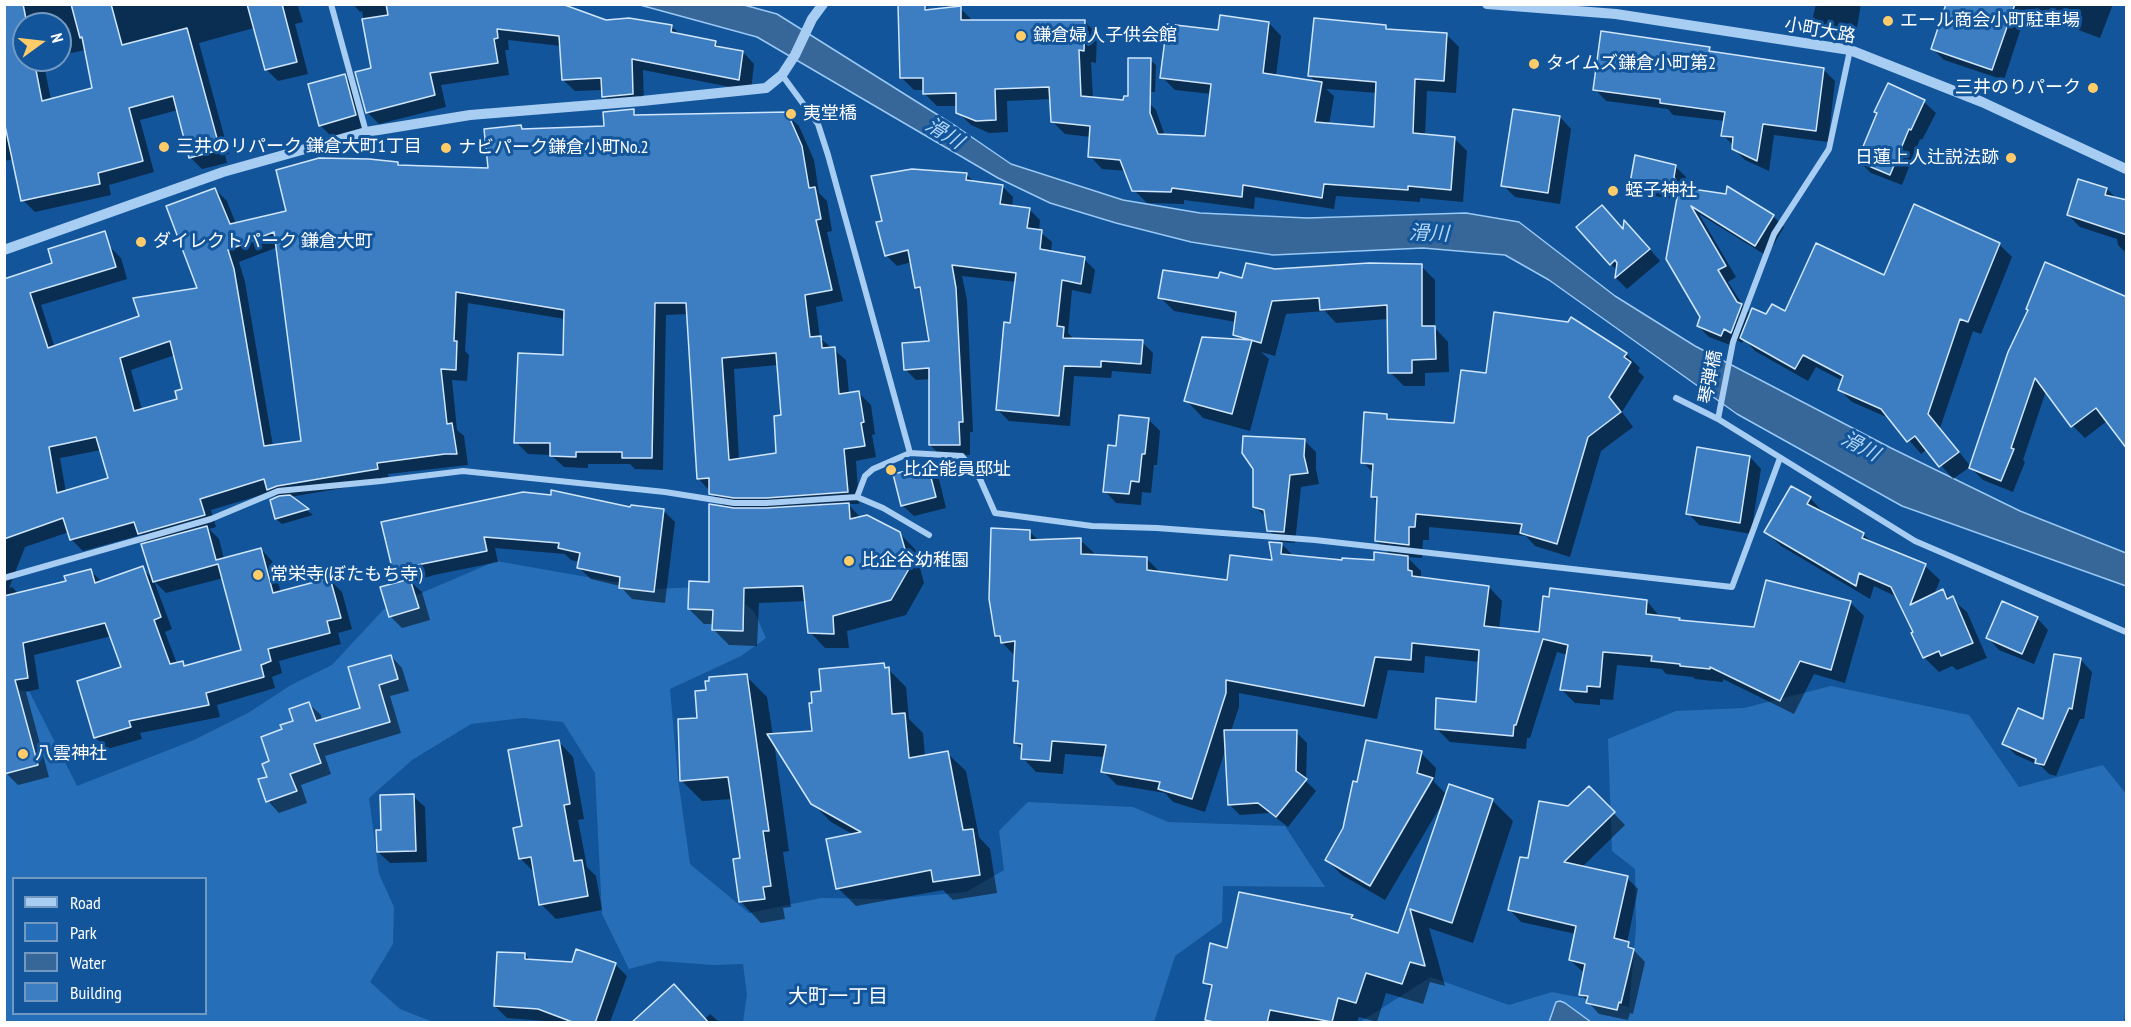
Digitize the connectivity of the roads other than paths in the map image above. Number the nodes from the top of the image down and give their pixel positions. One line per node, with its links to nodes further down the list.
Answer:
1 (331, 4): 7 (street)
2 (823, 4): 6 (street)
3 (1487, 4): 4 (street, 小町大路)
4 (1617, 9): 5 (street, 小町大路)
5 (1850, 50): 8 (street, 小町大路); 11 (street, 琴弾橋)
6 (782, 75): 7 (street); 12 (street)
7 (366, 132): 9 (street)
8 (2127, 169)
9 (4, 250)
10 (1676, 398): 11 (street)
11 (1718, 419): 13 (street)
12 (910, 453): 13 (street); 14 (street)
13 (1780, 458): 17 (street)
14 (857, 497): 15 (street); 16 (street)
15 (929, 535)
16 (4, 578)
17 (2127, 632)

